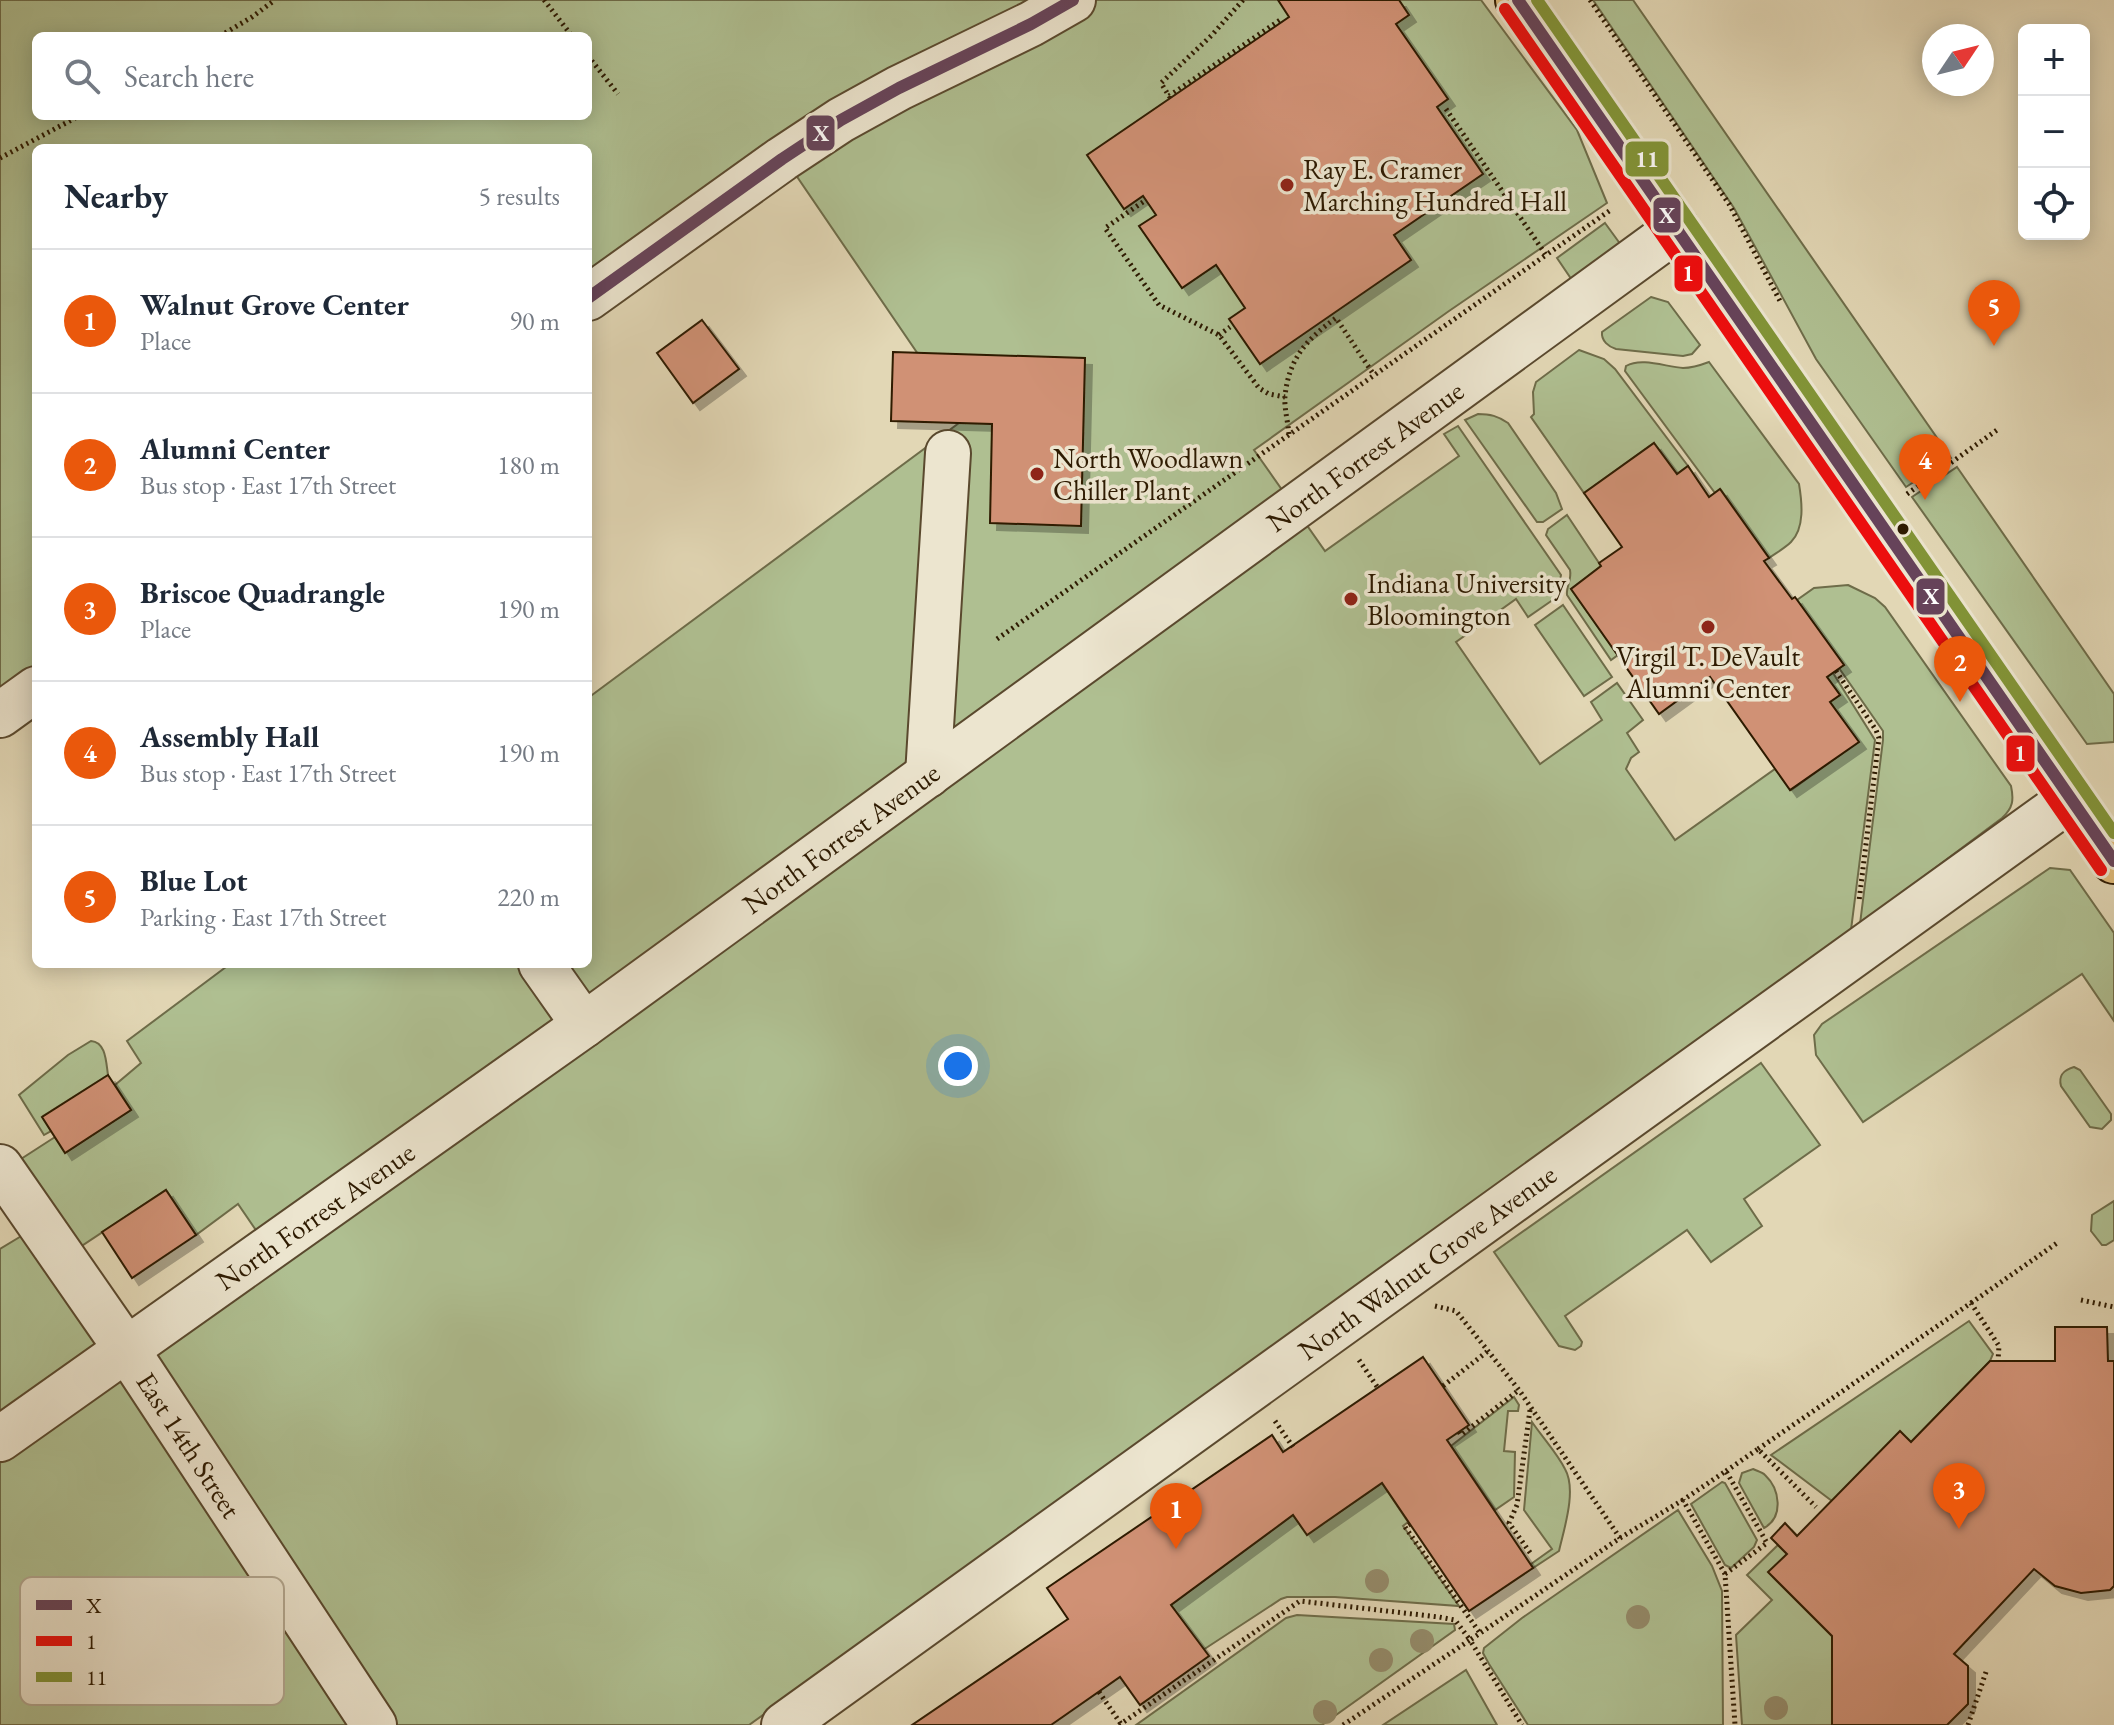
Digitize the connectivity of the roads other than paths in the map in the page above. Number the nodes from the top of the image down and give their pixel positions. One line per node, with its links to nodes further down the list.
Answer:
1 (1073, 0): 4 (street)
2 (1518, 0): 3 (main road)
3 (1677, 229): 8 (street, North Forrest Avenue); 9 (main road)
4 (592, 295)
5 (948, 453): 8 (street)
6 (32, 692): 7 (street)
7 (0, 715)
8 (928, 775): 12 (street, North Forrest Avenue)
9 (2070, 799): 10 (main road); 19 (street, North Walnut Grove Avenue)
10 (2114, 861)
11 (544, 968): 12 (street)
12 (584, 1025): 14 (street, North Forrest Avenue)
13 (0, 1167): 14 (street, East 14th Street)
14 (127, 1350): 15 (street, North Forrest Avenue); 16 (street, East 14th Street)
15 (0, 1439)
16 (277, 1577)
17 (284, 1588): 18 (street, East 14th Street)
18 (374, 1725)
19 (784, 1725)

